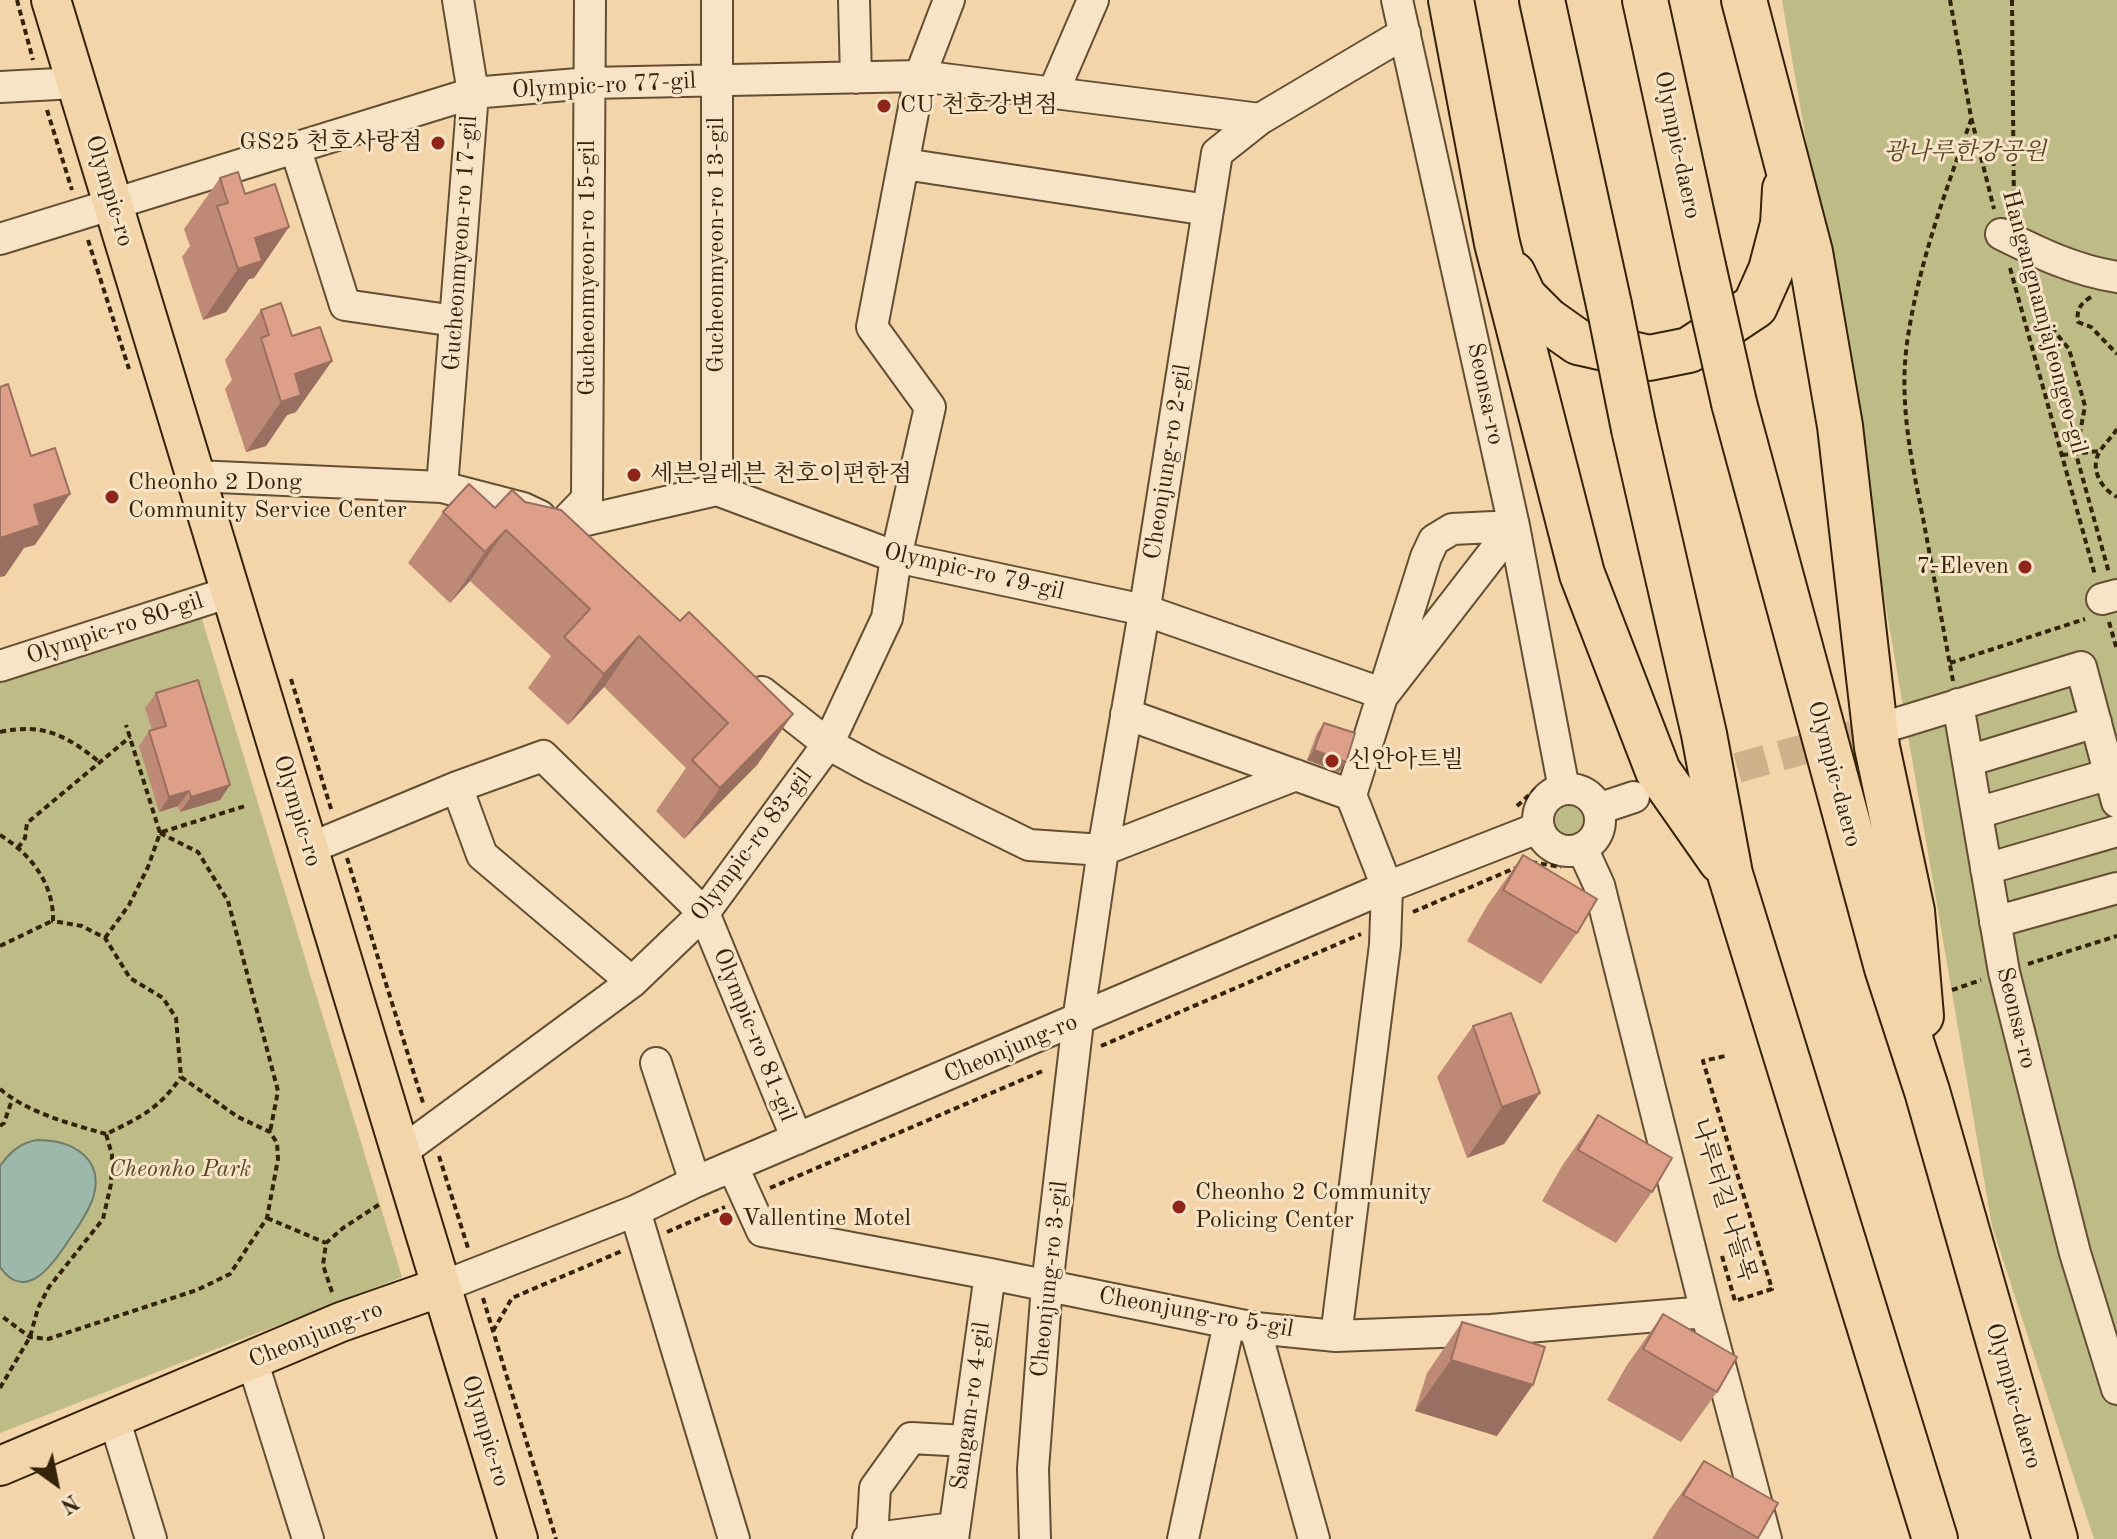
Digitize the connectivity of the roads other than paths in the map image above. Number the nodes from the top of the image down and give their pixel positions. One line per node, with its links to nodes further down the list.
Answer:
1 (51, 0): 17 (main road, Olympic-ro)
2 (458, 0): 20 (street, Gucheonmyeon-ro 17-gil)
3 (590, 0): 18 (street, Gucheonmyeon-ro 15-gil)
4 (717, 0): 16 (street, Gucheonmyeon-ro 13-gil)
5 (854, 0): 15 (street)
6 (949, 0): 14 (street)
7 (1093, 0): 21 (street)
8 (1397, 0): 13 (street, Seonsa-ro)
9 (1451, 0): 30 (highway)
10 (1542, 0): 64 (highway, bridge)
11 (1645, 0): 72 (highway, Olympic-daero, bridge)
12 (1744, 0): 25 (highway)
13 (1405, 33): 22 (street, Cheonjung-ro 2-gil); 36 (street, Seonsa-ro)
14 (920, 76): 15 (street, Olympic-ro 77-gil); 21 (street, Olympic-ro 77-gil); 24 (street)
15 (856, 78): 16 (street, Olympic-ro 77-gil)
16 (718, 80): 18 (street, Olympic-ro 77-gil); 35 (street, Gucheonmyeon-ro 13-gil)
17 (76, 83): 19 (street); 26 (main road, Olympic-ro)
18 (589, 83): 20 (street, Olympic-ro 77-gil); 37 (street, Gucheonmyeon-ro 15-gil)
19 (0, 87)
20 (473, 93): 23 (street, Olympic-ro 77-gil); 32 (street, Gucheonmyeon-ro 17-gil)
21 (1053, 93): 22 (street, Olympic-ro 77-gil)
22 (1260, 119): 27 (street, Cheonjung-ro 2-gil)
23 (296, 150): 26 (street, Olympic-ro 77-gil); 32 (street)
24 (904, 164): 27 (street); 38 (street)
25 (1787, 165): 30 (highway); 72 (highway)
26 (113, 204): 29 (street, Olympic-ro 77-gil); 33 (main road, Olympic-ro)
27 (1208, 210): 40 (street, Cheonjung-ro 2-gil)
28 (2008, 238): 31 (street)
29 (0, 239)
30 (1497, 243): 64 (highway)
31 (2117, 277)
32 (455, 321): 34 (street, Gucheonmyeon-ro 17-gil)
33 (195, 476): 34 (street); 39 (main road, Olympic-ro)
34 (442, 487): 37 (street)
35 (717, 490): 37 (street); 38 (street, Olympic-ro 79-gil)
36 (1514, 526): 43 (street); 43 (street); 53 (street, Seonsa-ro)
37 (572, 536)
38 (896, 557): 40 (street, Olympic-ro 79-gil); 48 (street, Olympic-ro 83-gil)
39 (230, 592): 41 (street, Olympic-ro 80-gil); 60 (main road, Olympic-ro)
40 (1144, 610): 43 (street, Olympic-ro 79-gil); 45 (street, Cheonjung-ro 2-gil)
41 (0, 666)
42 (745, 679): 48 (street)
43 (1384, 694): 54 (street)
44 (1958, 704): 46 (street); 47 (street); 49 (street, Seonsa-ro)
45 (1126, 714): 50 (street); 61 (street, Cheonjung-ro 2-gil)
46 (2096, 722): 49 (street); 52 (street)
47 (1895, 724)
48 (828, 744): 61 (street); 67 (street, Olympic-ro 83-gil)
49 (1968, 761): 57 (street, Seonsa-ro)
50 (1296, 775): 54 (street); 61 (street)
51 (457, 787): 60 (street, Olympic-ro 81-gil); 67 (street, Olympic-ro 81-gil); 69 (street)
52 (2113, 788): 57 (street)
53 (1564, 789): 56 (street); 58 (street)
54 (1351, 795): 65 (street)
55 (1634, 797): 56 (street)
56 (1598, 809): 62 (street)
57 (1977, 813): 63 (street, Seonsa-ro)
58 (1538, 828): 62 (street); 65 (street, Cheonjung-ro)
59 (2117, 831): 63 (street)
60 (324, 842): 74 (main road, Olympic-ro)
61 (1103, 850): 70 (street, Cheonjung-ro 2-gil)
62 (1576, 859): 81 (street)
63 (1986, 869): 68 (street, Seonsa-ro)
64 (1730, 874): 99 (highway)
65 (1387, 887): 70 (street, Cheonjung-ro); 83 (street)
66 (2117, 888): 68 (street)
67 (704, 913): 69 (street, Olympic-ro 83-gil); 73 (street, Olympic-ro 81-gil)
68 (1995, 922): 85 (street, Seonsa-ro)
69 (632, 982): 74 (street, Olympic-ro 83-gil)
70 (1078, 1021): 73 (street, Cheonjung-ro); 79 (street, Cheonjung-ro 3-gil)
71 (656, 1063): 76 (street)
72 (1927, 1091): 100 (highway, Olympic-daero)
73 (797, 1139): 75 (street, Cheonjung-ro)
74 (400, 1153): 80 (main road, Olympic-ro)
75 (733, 1167): 76 (street, Cheonjung-ro); 78 (street, Cheonjung-ro 5-gil)
76 (695, 1182): 77 (street, Cheonjung-ro)
77 (635, 1211): 80 (street, Cheonjung-ro); 93 (street)
78 (990, 1274): 79 (street, Cheonjung-ro 5-gil); 87 (street, Sangam-ro 4-gil)
79 (1047, 1286): 82 (street, Cheonjung-ro 5-gil); 95 (street, Cheonjung-ro 3-gil)
80 (441, 1287): 84 (main road, Cheonjung-ro); 92 (main road, Olympic-ro)
81 (1706, 1312): 83 (street, Cheonjung-ro 5-gil); 98 (street)
82 (1242, 1326): 83 (street, Cheonjung-ro 5-gil); 96 (street); 97 (street)
83 (1336, 1336)
84 (252, 1360): 86 (main road, Cheonjung-ro); 91 (street)
85 (2117, 1389)
86 (114, 1418): 88 (main road, Cheonjung-ro); 90 (street)
87 (966, 1441): 89 (street, Sangam-ro 4-gil); 94 (street)
88 (0, 1466)
89 (953, 1534): 94 (street)
90 (151, 1539)
91 (308, 1539)
92 (518, 1539)
93 (734, 1539)
94 (870, 1539)
95 (1035, 1539)
96 (1183, 1539)
97 (1314, 1539)
98 (1766, 1539)
99 (1935, 1539)
100 (2055, 1539)

